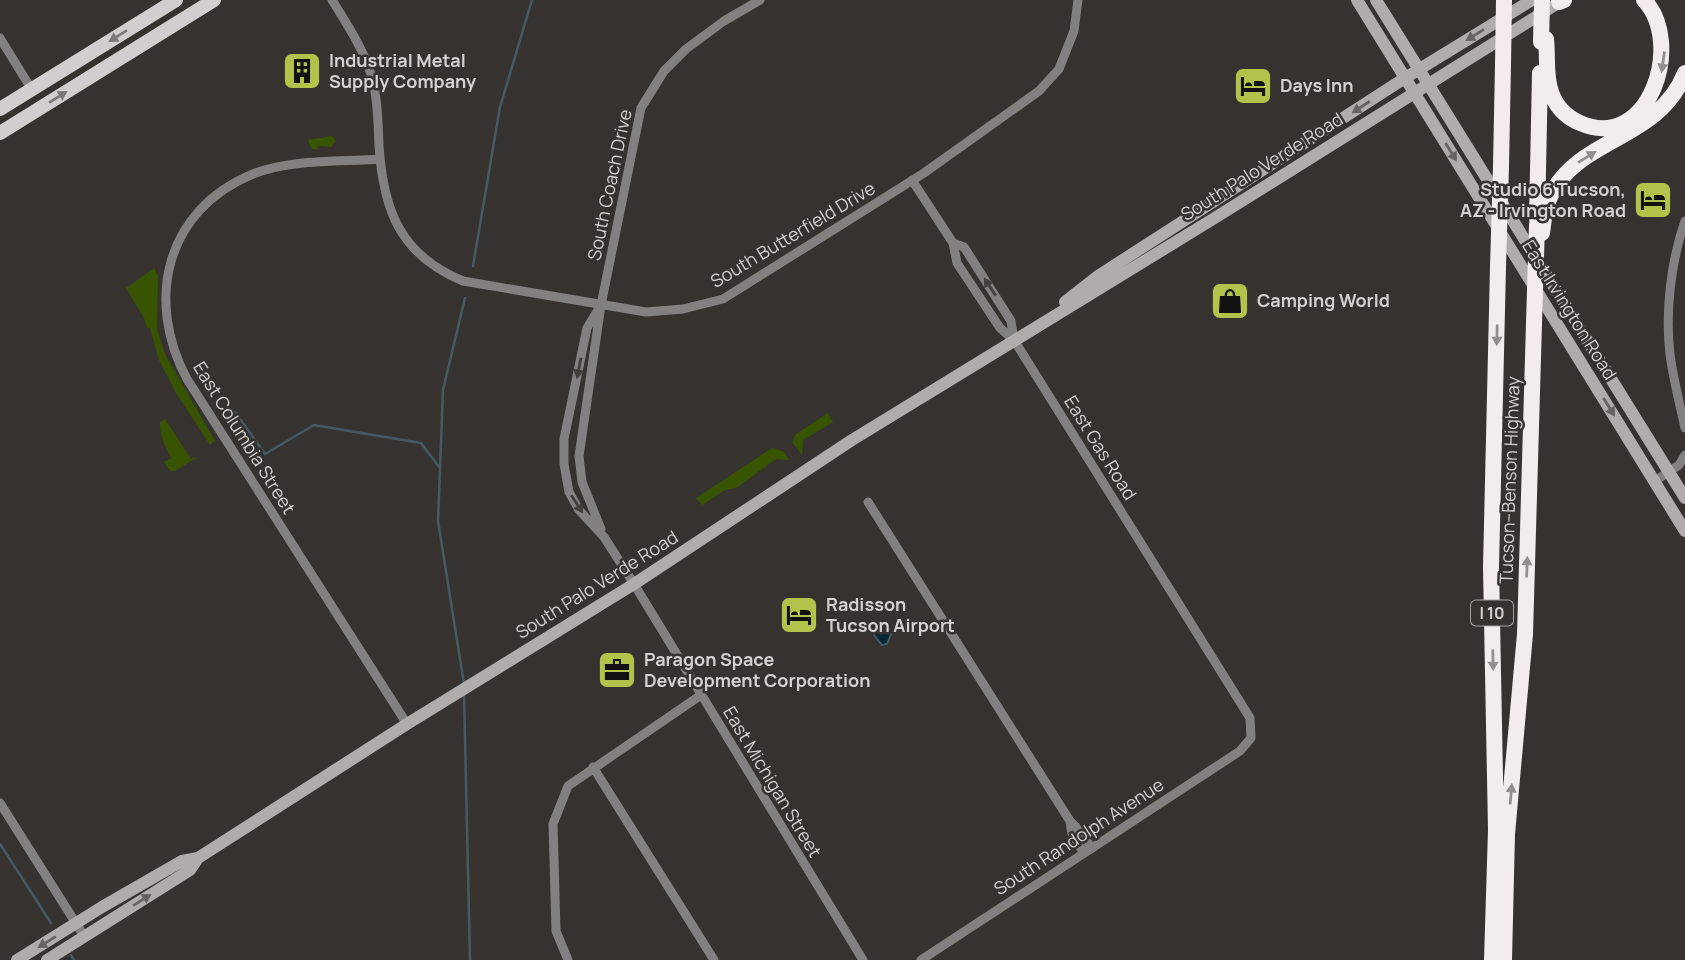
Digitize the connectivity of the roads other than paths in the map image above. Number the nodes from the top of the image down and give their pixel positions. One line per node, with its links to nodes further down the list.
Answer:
1 (176, 0): 18 (main road, one-way to 18)
2 (215, 0): 21 (main road, one-way to 2)
3 (332, 0): 22 (street)
4 (760, 0): 29 (street, South Coach Drive)
5 (1078, 0): 23 (street, South Butterfield Drive)
6 (1357, 0): 16 (main road, East Irvington Road)
7 (1376, 0): 14 (main road, East Irvington Road)
8 (1504, 0): 57 (highway, Tucson–Benson Highway / I 10, one-way to 57, bridge)
9 (1531, 0): 14 (main road, South Palo Verde Road, one-way to 14)
10 (1554, 0): 13 (highway, Tucson–Benson Highway / I 10, bridge); 17 (main road, South Palo Verde Road)
11 (1644, 0): 13 (highway, one-way to 13)
12 (0, 38): 18 (street)
13 (1544, 40): 26 (highway, Tucson–Benson Highway / I 10)
14 (1419, 70): 16 (main road, South Palo Verde Road); 17 (main road, East Irvington Road)
15 (1685, 73): 26 (highway, one-way to 15)
16 (1405, 78): 19 (main road, East Irvington Road); 24 (main road, South Palo Verde Road, one-way to 24)
17 (1428, 85): 19 (main road, South Palo Verde Road); 35 (main road, East Irvington Road)
18 (32, 90): 20 (main road)
19 (1415, 94): 28 (main road, South Palo Verde Road); 36 (main road, East Irvington Road, one-way to 36)
20 (0, 109)
21 (0, 133)
22 (380, 159): 29 (street, South Butterfield Drive); 43 (street, East Columbia Street)
23 (912, 180): 27 (street, East Gas Road); 29 (street, South Butterfield Drive)
24 (1198, 212): 28 (main road); 30 (main road, South Palo Verde Road)
25 (1685, 221): 31 (street)
26 (1539, 229): 58 (highway, Tucson–Benson Highway / I 10, one-way to 26, bridge)
27 (953, 243): 30 (street, East Gas Road); 30 (street, one-way to 27)
28 (1138, 264): 30 (main road, South Palo Verde Road)
29 (601, 304): 33 (street, South Coach Drive, one-way to 33); 34 (street, South Coach Drive)
30 (1014, 340): 41 (main road, South Palo Verde Road); 44 (street, East Gas Road)
31 (1685, 428)
32 (1685, 455): 35 (street)
33 (564, 464): 34 (street); 40 (street, South Coach Drive, one-way to 40)
34 (580, 465): 40 (street, South Coach Drive)
35 (1669, 471): 36 (street); 37 (main road, East Irvington Road)
36 (1655, 481): 39 (main road, East Irvington Road)
37 (1685, 498)
38 (868, 502): 47 (street)
39 (1685, 531)
40 (604, 537): 41 (street, South Coach Drive)
41 (634, 584): 42 (street, East Michigan Street); 43 (main road, South Palo Verde Road)
42 (701, 695): 45 (street); 55 (street, East Michigan Street)
43 (407, 724): 48 (main road, South Palo Verde Road)
44 (1251, 738): 47 (street, South Randolph Avenue)
45 (593, 767): 53 (street); 54 (street)
46 (0, 803): 49 (street)
47 (1087, 850): 56 (street, South Randolph Avenue)
48 (198, 858): 49 (main road, South Palo Verde Road); 50 (main road, South Palo Verde Road, one-way to 48)
49 (76, 923): 50 (street); 51 (main road, South Palo Verde Road, one-way to 51)
50 (84, 936): 52 (main road, South Palo Verde Road)
51 (18, 960)
52 (47, 960)
53 (568, 960)
54 (714, 960)
55 (863, 960)
56 (921, 960)
57 (1492, 960)
58 (1504, 960)

